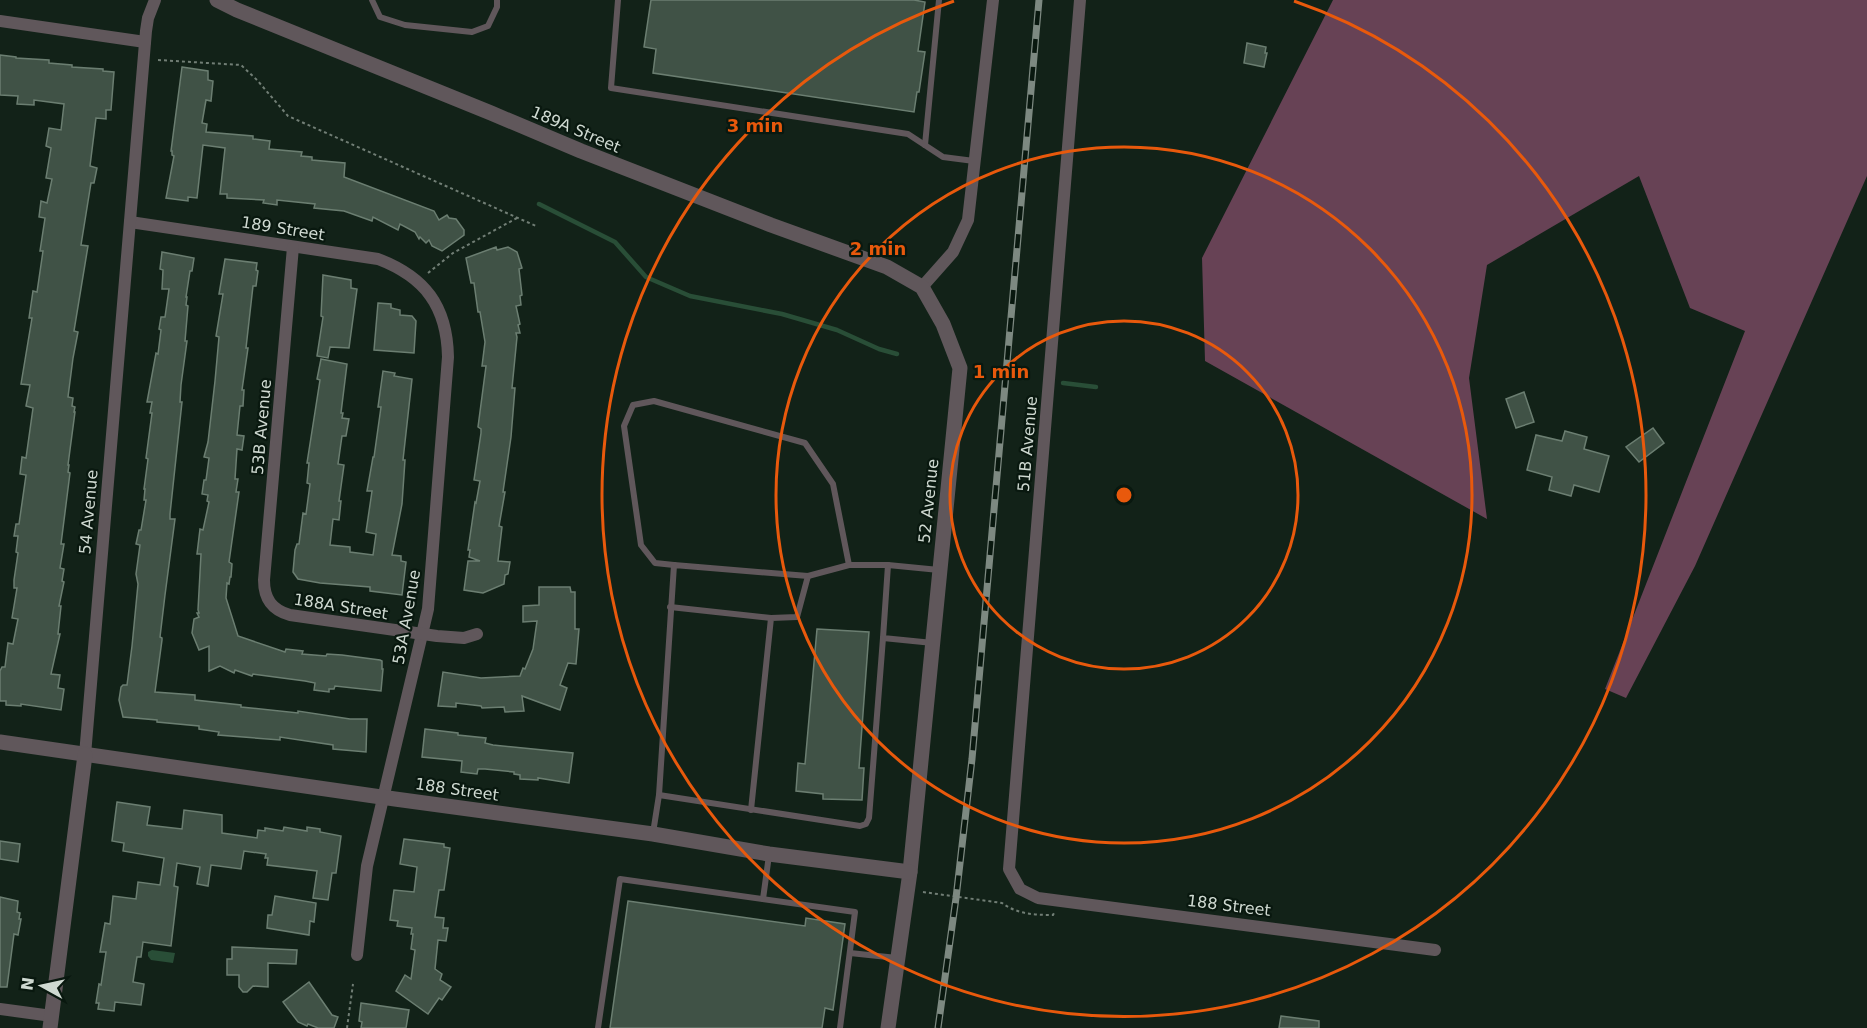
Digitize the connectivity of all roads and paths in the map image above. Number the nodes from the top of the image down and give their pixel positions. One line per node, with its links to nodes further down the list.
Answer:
1 (155, 0): 10 (street, 54 Avenue)
2 (217, 0): 19 (street, 189A Street)
3 (372, 0): 4 (lane)
4 (497, 0)
5 (618, 0): 12 (lane)
6 (939, 0): 12 (lane)
7 (993, 0): 13 (street)
8 (1080, 0): 40 (street, 51B Avenue)
9 (0, 21): 10 (street)
10 (145, 42): 15 (street, 54 Avenue)
11 (158, 60): 14 (path)
12 (925, 145): 13 (lane)
13 (974, 161): 19 (street)
14 (517, 218): 16 (path); 18 (path)
15 (130, 222): 17 (street, 189 Street); 33 (street, 54 Avenue)
16 (536, 226)
17 (293, 247): 18 (street, 189 Street); 25 (street, 53B Avenue)
18 (420, 283): 28 (street, 53A Avenue)
19 (922, 287): 23 (street, 52 Avenue)
20 (674, 565): 21 (lane); 24 (lane); 26 (lane)
21 (849, 565): 22 (lane); 24 (lane)
22 (888, 565): 23 (lane); 30 (lane)
23 (940, 570): 31 (street, 52 Avenue)
24 (808, 576): 27 (lane)
25 (273, 607): 28 (street, 188A Street)
26 (670, 607): 27 (lane); 34 (lane)
27 (771, 618): 36 (lane)
28 (423, 634): 29 (street, 188A Street); 35 (street, 53A Avenue)
29 (477, 634)
30 (883, 639): 31 (lane); 36 (lane)
31 (933, 643): 39 (street, 52 Avenue)
32 (0, 742): 33 (street, 188 Street)
33 (86, 755): 35 (street, 188 Street); 50 (street, 54 Avenue)
34 (659, 795): 36 (lane); 37 (lane)
35 (384, 798): 37 (street, 188 Street); 46 (street, 53A Avenue)
36 (751, 810)
37 (653, 834): 38 (street, 188 Street)
38 (769, 854): 39 (street, 188 Street); 42 (lane)
39 (910, 872): 47 (street, 52 Avenue)
40 (1020, 889): 44 (street, 188 Street)
41 (923, 892): 43 (path)
42 (763, 899): 45 (lane); 52 (lane)
43 (1054, 913)
44 (1435, 950)
45 (850, 952): 47 (lane); 53 (lane)
46 (357, 955)
47 (898, 958): 54 (street, 52 Avenue)
48 (353, 984): 51 (path)
49 (0, 1009): 50 (street)
50 (51, 1022)
51 (347, 1028)
52 (598, 1028)
53 (840, 1028)
54 (888, 1028)

